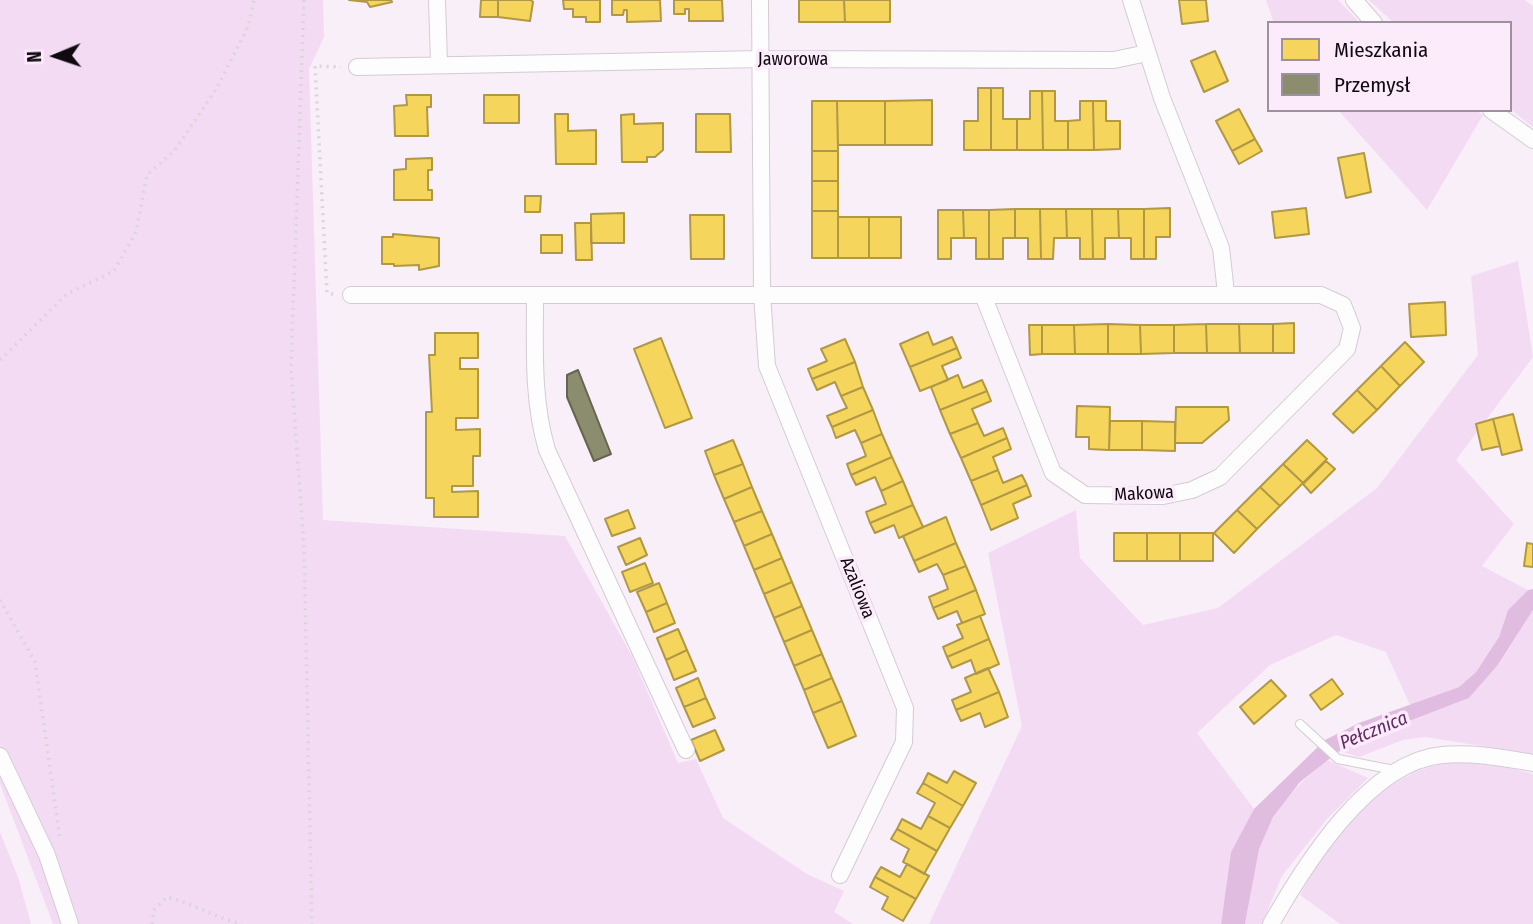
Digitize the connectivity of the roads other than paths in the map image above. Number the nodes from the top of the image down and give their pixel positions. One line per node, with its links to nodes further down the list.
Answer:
1 (436, 0): 8 (street)
2 (760, 0): 7 (street, Azaliowa)
3 (1131, 0): 6 (street)
4 (1354, 0): 5 (street)
5 (1372, 21)
6 (1147, 54): 7 (street, Jaworowa); 13 (street)
7 (761, 60): 8 (street, Jaworowa); 12 (street, Azaliowa)
8 (439, 63): 9 (street, Jaworowa)
9 (357, 67)
10 (1494, 112): 11 (street)
11 (1533, 140)
12 (762, 293): 15 (street); 16 (street); 22 (street, Azaliowa)
13 (1226, 293): 15 (street); 15 (street, Makowa)
14 (351, 295): 16 (street)
15 (983, 295)
16 (535, 296): 18 (street)
17 (1300, 724): 21 (lane)
18 (686, 750)
19 (0, 756): 23 (street)
20 (1533, 763): 21 (street)
21 (1399, 770): 24 (street)
22 (840, 875)
23 (70, 924)
24 (1271, 924)

